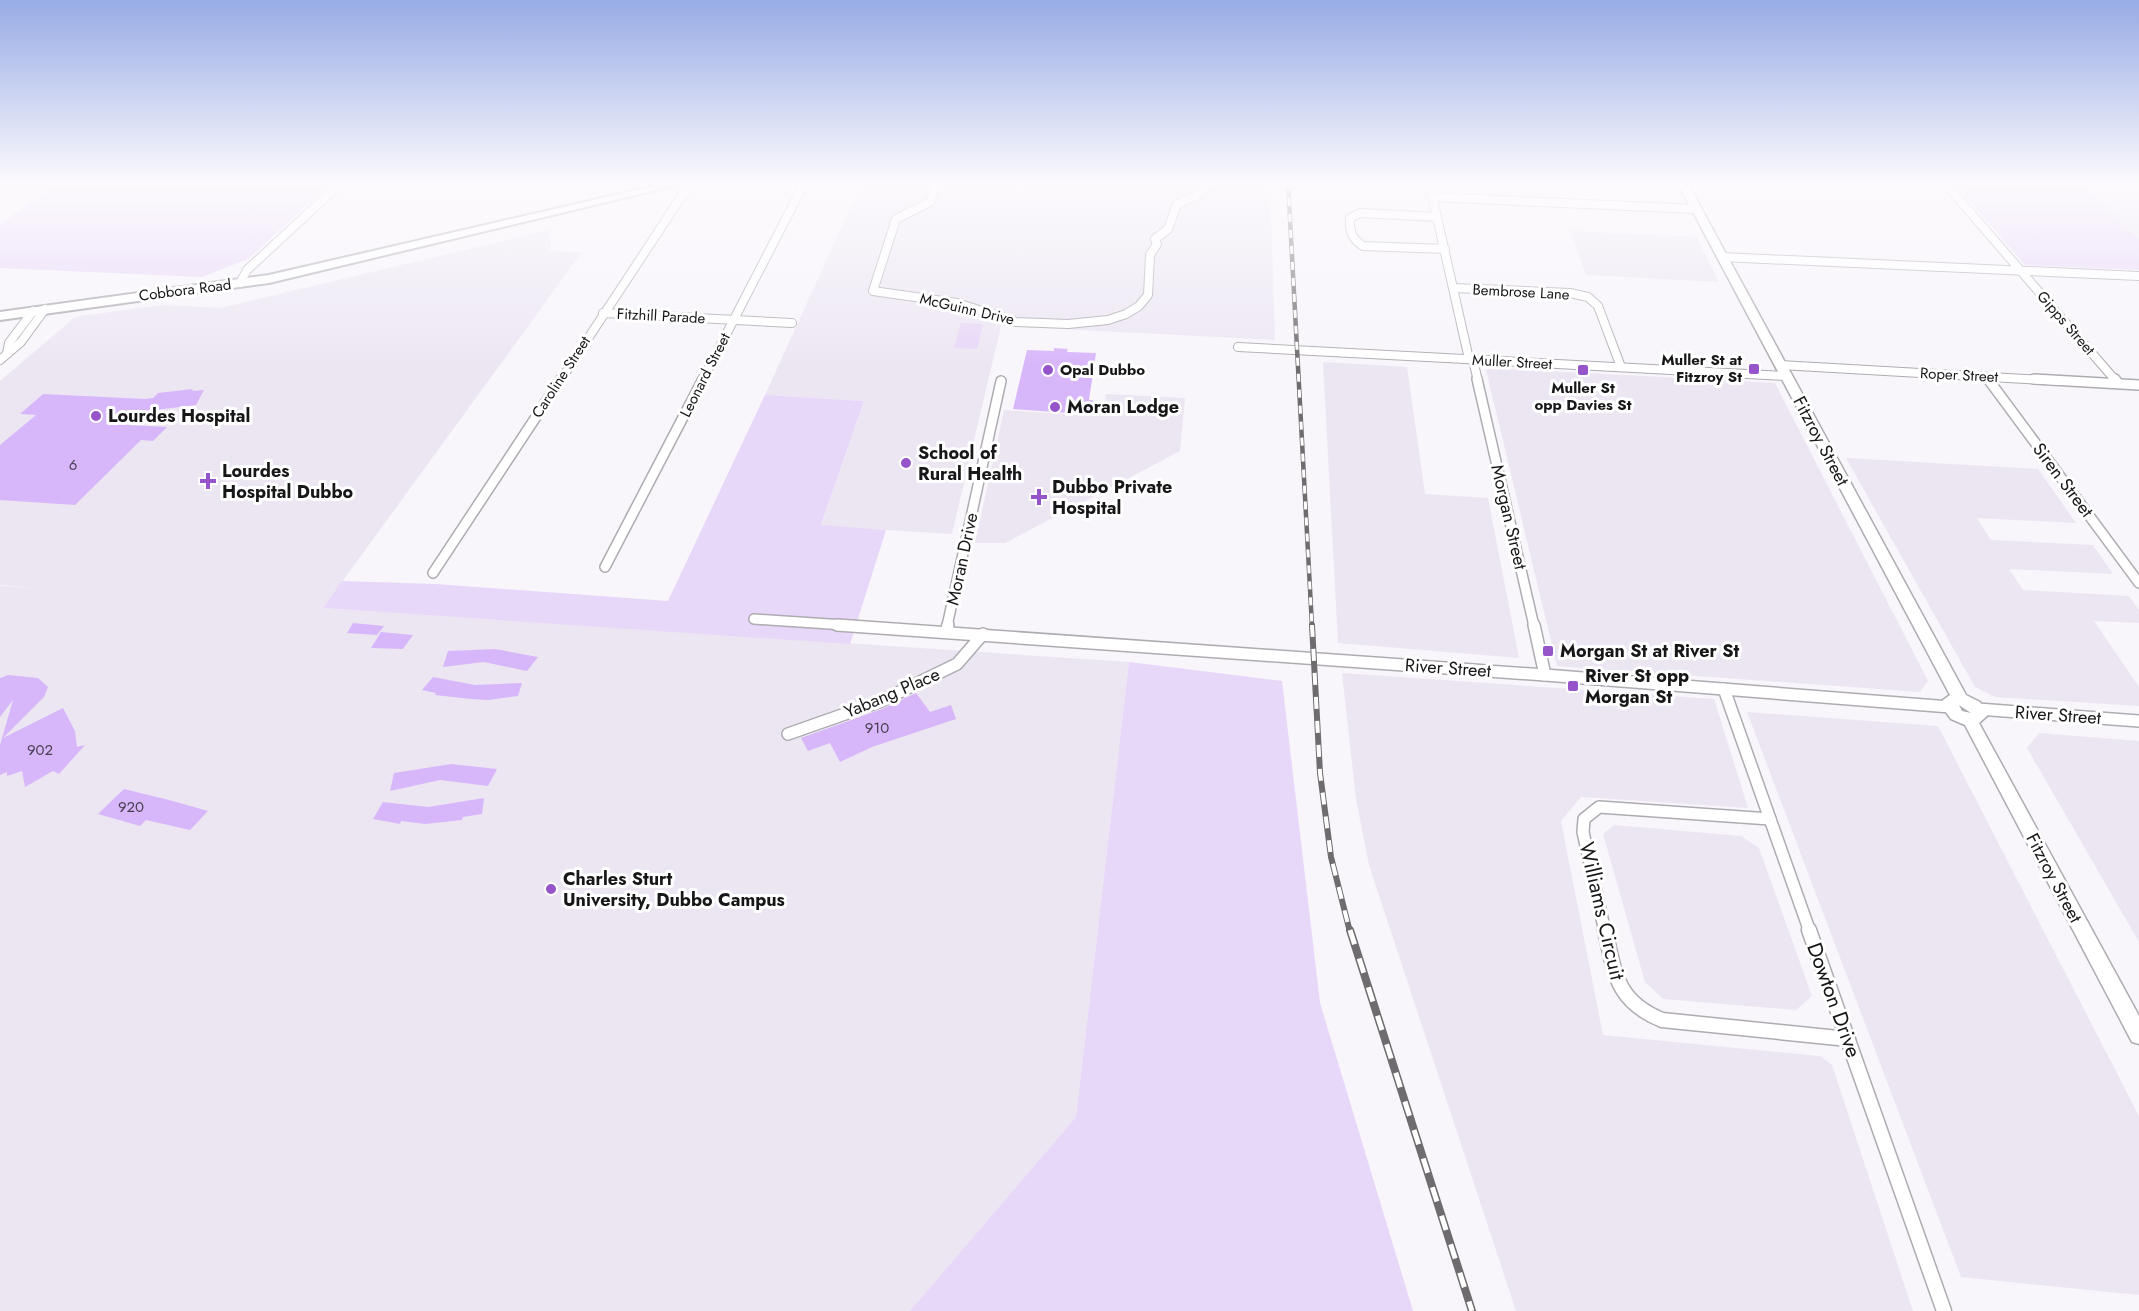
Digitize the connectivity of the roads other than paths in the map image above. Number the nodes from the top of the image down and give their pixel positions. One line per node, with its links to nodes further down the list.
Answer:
1 (277, 243): 15 (street)
2 (425, 243): 15 (main road, Cobbora Road)
3 (650, 243): 18 (street, Caroline Street)
4 (773, 243): 20 (street, Leonard Street)
5 (888, 243): 6 (street, McGuinn Drive)
6 (1157, 243)
7 (1358, 243): 11 (street)
8 (1444, 243): 11 (street, Morgan Street)
9 (1715, 243): 12 (street, Fitzroy Street)
10 (1998, 243): 13 (street, Gipps Street)
11 (1445, 249): 16 (street, Morgan Street)
12 (1722, 257): 13 (street); 26 (street, Fitzroy Street)
13 (2022, 271): 14 (street); 29 (street, Gipps Street)
14 (2139, 276)
15 (240, 283): 17 (main road, Cobbora Road)
16 (1453, 288): 24 (street, Morgan Street); 25 (street, Bembrose Lane)
17 (39, 310): 19 (main road, Cobbora Road); 23 (street); 23 (street)
18 (603, 313): 20 (street, Fitzhill Parade); 32 (street, Caroline Street)
19 (0, 315)
20 (733, 320): 21 (street, Fitzhill Parade); 31 (street, Leonard Street)
21 (792, 323)
22 (1238, 347): 24 (street, Muller Street)
23 (3, 357)
24 (1471, 359): 25 (street, Muller Street); 37 (street, Morgan Street)
25 (1622, 367): 26 (street, Muller Street)
26 (1783, 371): 27 (street, Roper Street); 39 (street, Fitzroy Street)
27 (1986, 377): 29 (street, Roper Street); 33 (street, Siren Street)
28 (1001, 381): 35 (street, Moran Drive)
29 (2118, 383): 30 (street, Roper Street)
30 (2139, 385)
31 (605, 567)
32 (433, 573)
33 (2139, 583)
34 (754, 619): 35 (street, River Street)
35 (946, 632): 36 (street, River Street)
36 (983, 634): 37 (street, River Street); 42 (street, Yabang Place)
37 (1545, 675): 38 (street, River Street)
38 (1724, 689): 39 (street, River Street); 43 (street, Dowton Drive)
39 (1955, 703): 40 (street)
40 (1974, 715): 41 (street, River Street); 44 (street, Fitzroy Street)
41 (2139, 721)
42 (788, 734)
43 (1770, 819): 45 (street, Dowton Drive); 45 (street, Williams Circuit)
44 (2139, 1035)
45 (1848, 1039): 46 (street, Dowton Drive)
46 (1944, 1311)

